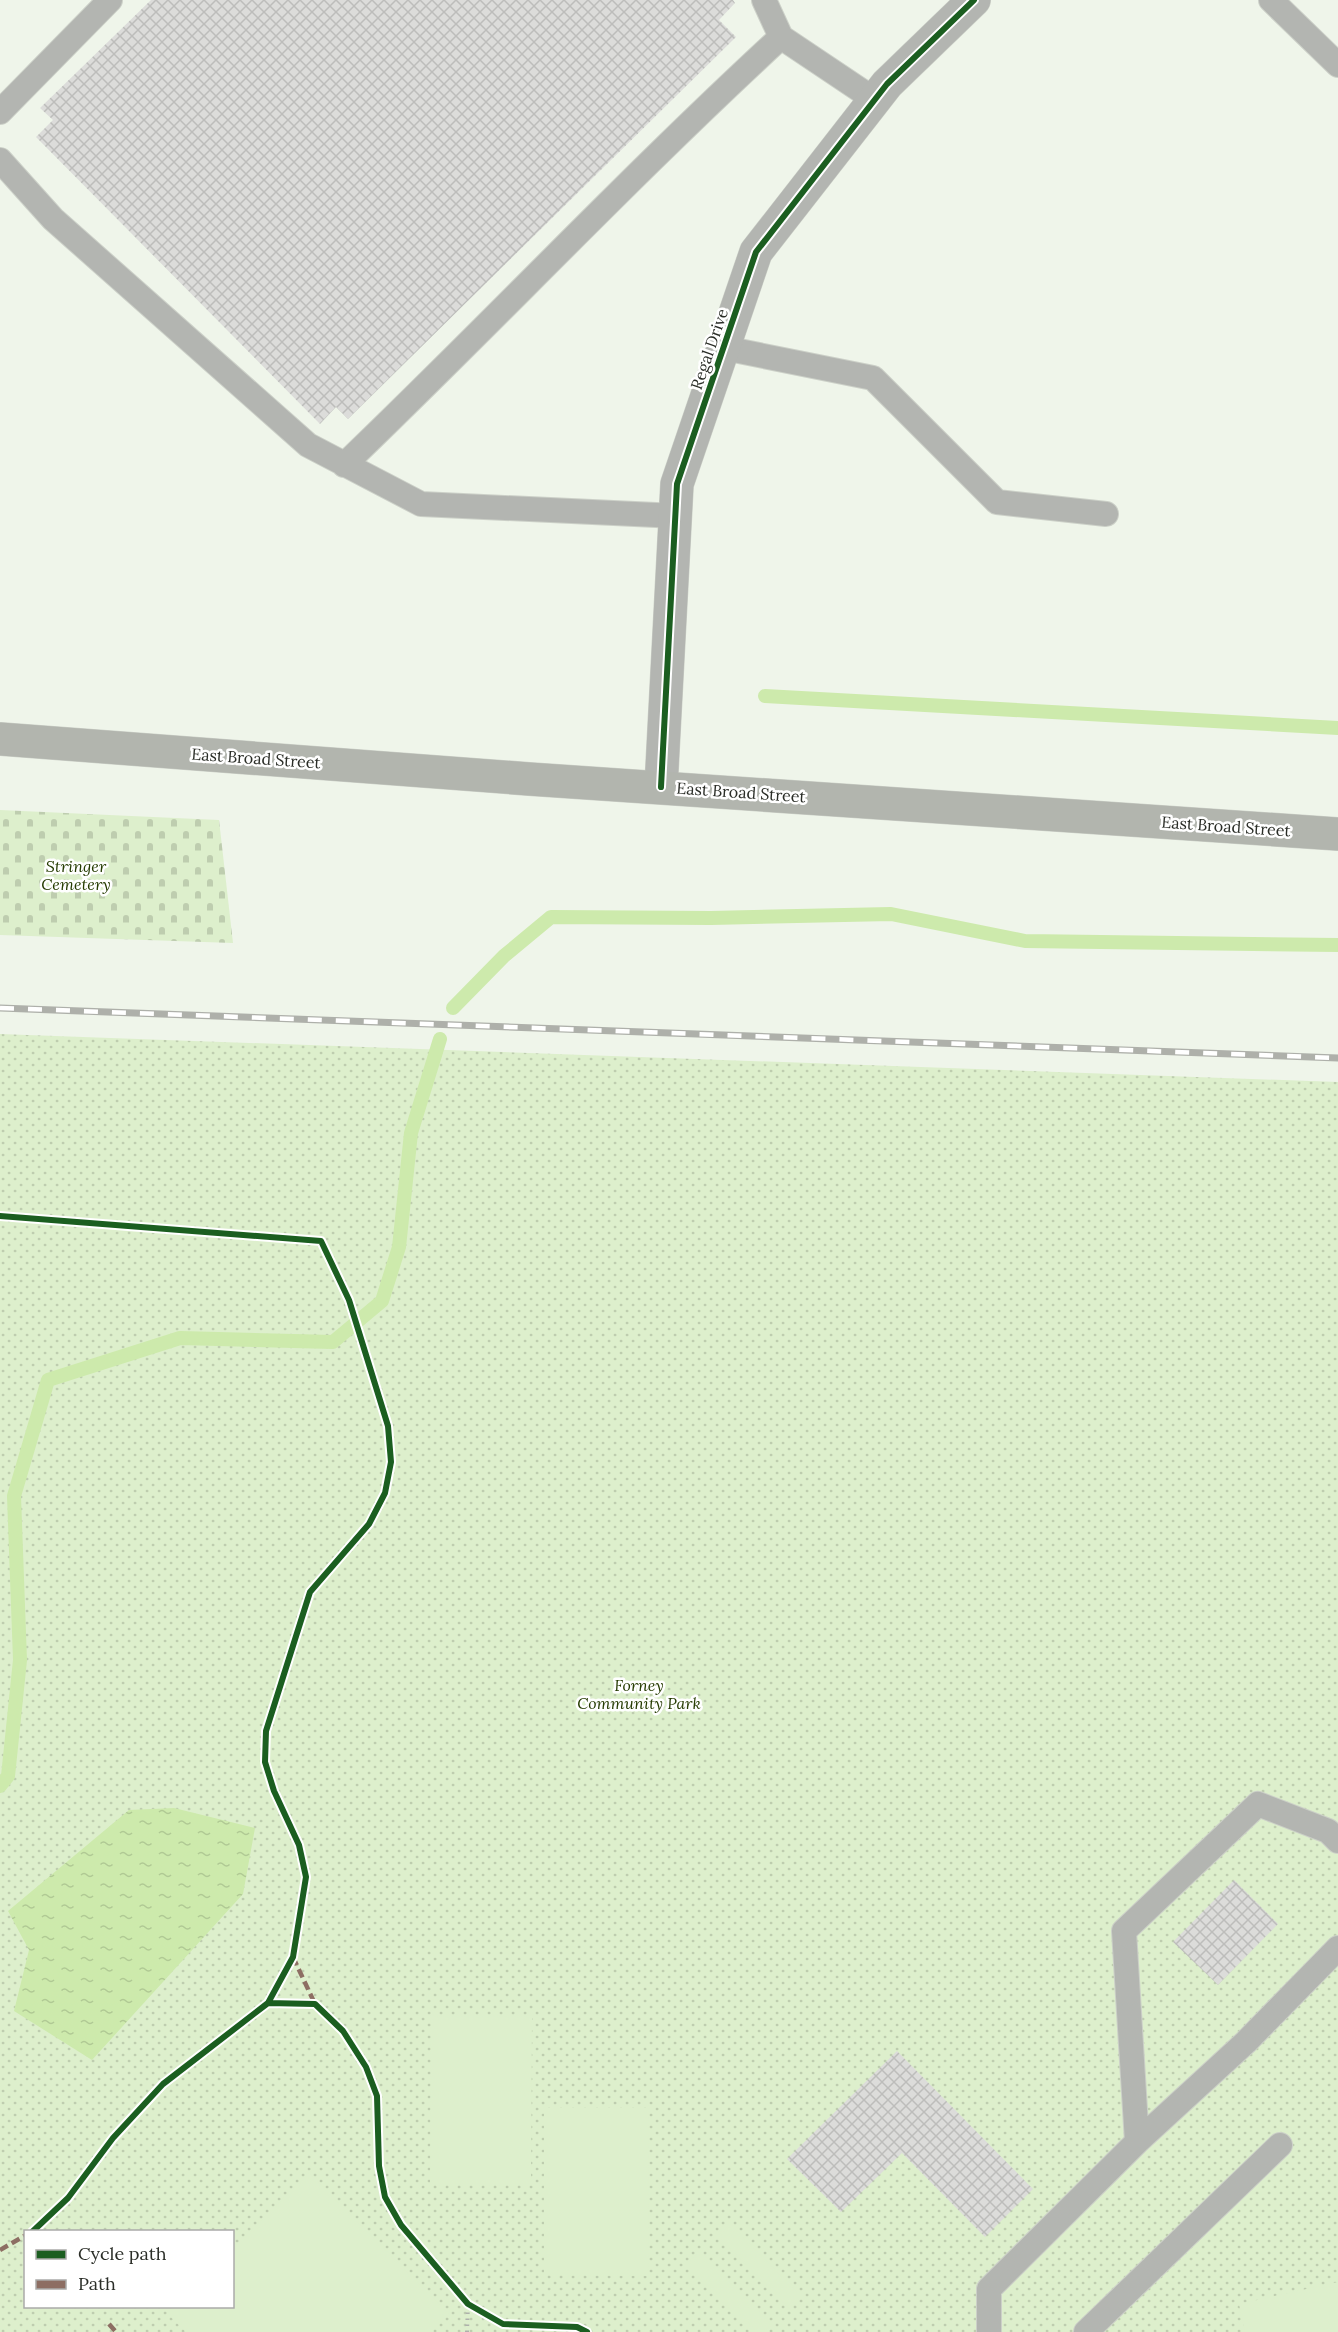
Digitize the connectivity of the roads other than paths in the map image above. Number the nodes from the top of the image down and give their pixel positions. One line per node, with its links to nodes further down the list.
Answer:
1 (110, 0): 8 (lane)
2 (764, 0): 5 (lane)
3 (974, 0): 7 (street, Regal Drive)
4 (1271, 0): 6 (lane)
5 (782, 38): 7 (lane); 11 (lane)
6 (1338, 65)
7 (875, 100): 10 (street, Regal Drive)
8 (0, 112)
9 (0, 160): 11 (lane)
10 (724, 348): 12 (lane); 13 (street, Regal Drive)
11 (344, 465): 13 (lane)
12 (1106, 514)
13 (677, 516): 15 (street, Regal Drive)
14 (0, 739): 15 (main road, East Broad Street)
15 (661, 787): 16 (main road, East Broad Street)
16 (1338, 834)
17 (1338, 1842): 19 (lane)
18 (1338, 1948): 19 (lane)
19 (1137, 2142): 21 (lane)
20 (1280, 2145): 22 (lane)
21 (988, 2332)
22 (1086, 2332)

